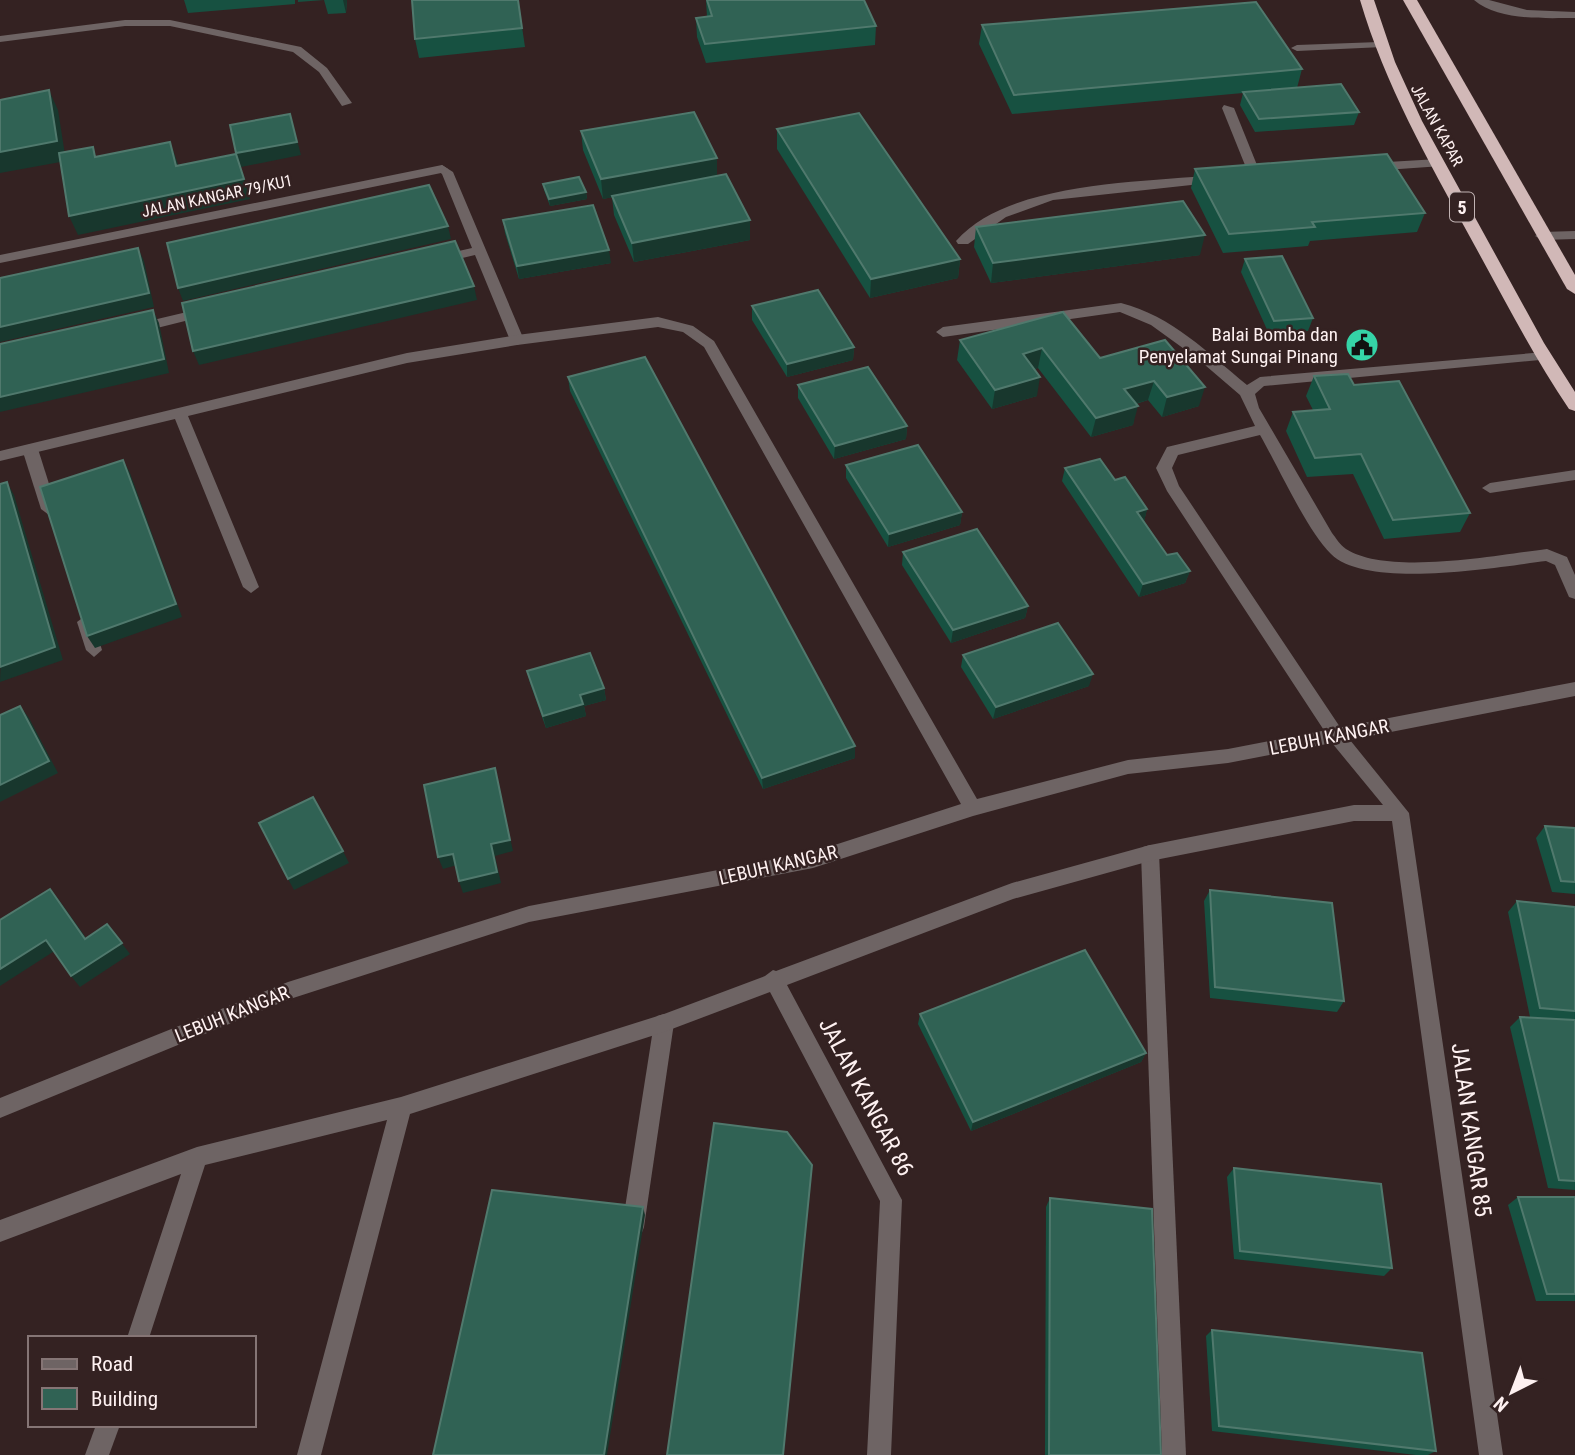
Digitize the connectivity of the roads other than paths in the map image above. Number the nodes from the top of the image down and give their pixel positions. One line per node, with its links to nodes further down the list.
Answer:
1 (1367, 0): 6 (highway, JALAN KAPAR / 5)
2 (1410, 0): 13 (highway, JALAN KAPAR)
3 (1480, 0): 4 (street)
4 (1575, 15)
5 (0, 39): 8 (street)
6 (1379, 45): 7 (street); 10 (highway, JALAN KAPAR / 5)
7 (1297, 48)
8 (346, 103)
9 (1228, 108): 14 (street)
10 (1438, 163): 11 (street); 23 (highway, JALAN KAPAR / 5)
11 (1359, 168)
12 (1575, 235): 13 (street)
13 (1542, 236): 18 (highway, JALAN KAPAR)
14 (963, 241)
15 (480, 250): 16 (street, JALAN KANGAR 79/KU1); 17 (street); 22 (street)
16 (0, 260)
17 (426, 262)
18 (1575, 289)
19 (226, 307): 20 (street)
20 (120, 331)
21 (943, 332): 24 (street)
22 (517, 340): 26 (street); 39 (street)
23 (1540, 355): 24 (street); 25 (highway, JALAN KAPAR / 5)
24 (1247, 393): 27 (street)
25 (1575, 405)
26 (179, 411): 28 (street); 33 (street)
27 (1264, 429): 34 (street); 38 (street)
28 (30, 449): 29 (street); 32 (street)
29 (0, 457)
30 (1575, 475): 31 (street)
31 (1490, 488)
32 (54, 524)
33 (251, 587)
34 (1575, 593)
35 (78, 600): 36 (street)
36 (94, 650)
37 (1575, 689): 38 (street, LEBUH KANGAR)
38 (1336, 736): 39 (street, LEBUH KANGAR); 40 (street)
39 (973, 808): 45 (street, LEBUH KANGAR)
40 (1400, 813): 41 (street); 55 (street, JALAN KANGAR 85)
41 (1150, 853): 42 (street); 54 (street)
42 (773, 979): 43 (street); 53 (street, JALAN KANGAR 86)
43 (664, 1023): 44 (street); 48 (street)
44 (401, 1107): 46 (street); 52 (street)
45 (0, 1108)
46 (197, 1157): 47 (street); 49 (street)
47 (0, 1231)
48 (629, 1252)
49 (139, 1336)
50 (107, 1427): 51 (street)
51 (97, 1455)
52 (309, 1455)
53 (879, 1455)
54 (1174, 1455)
55 (1491, 1455)

